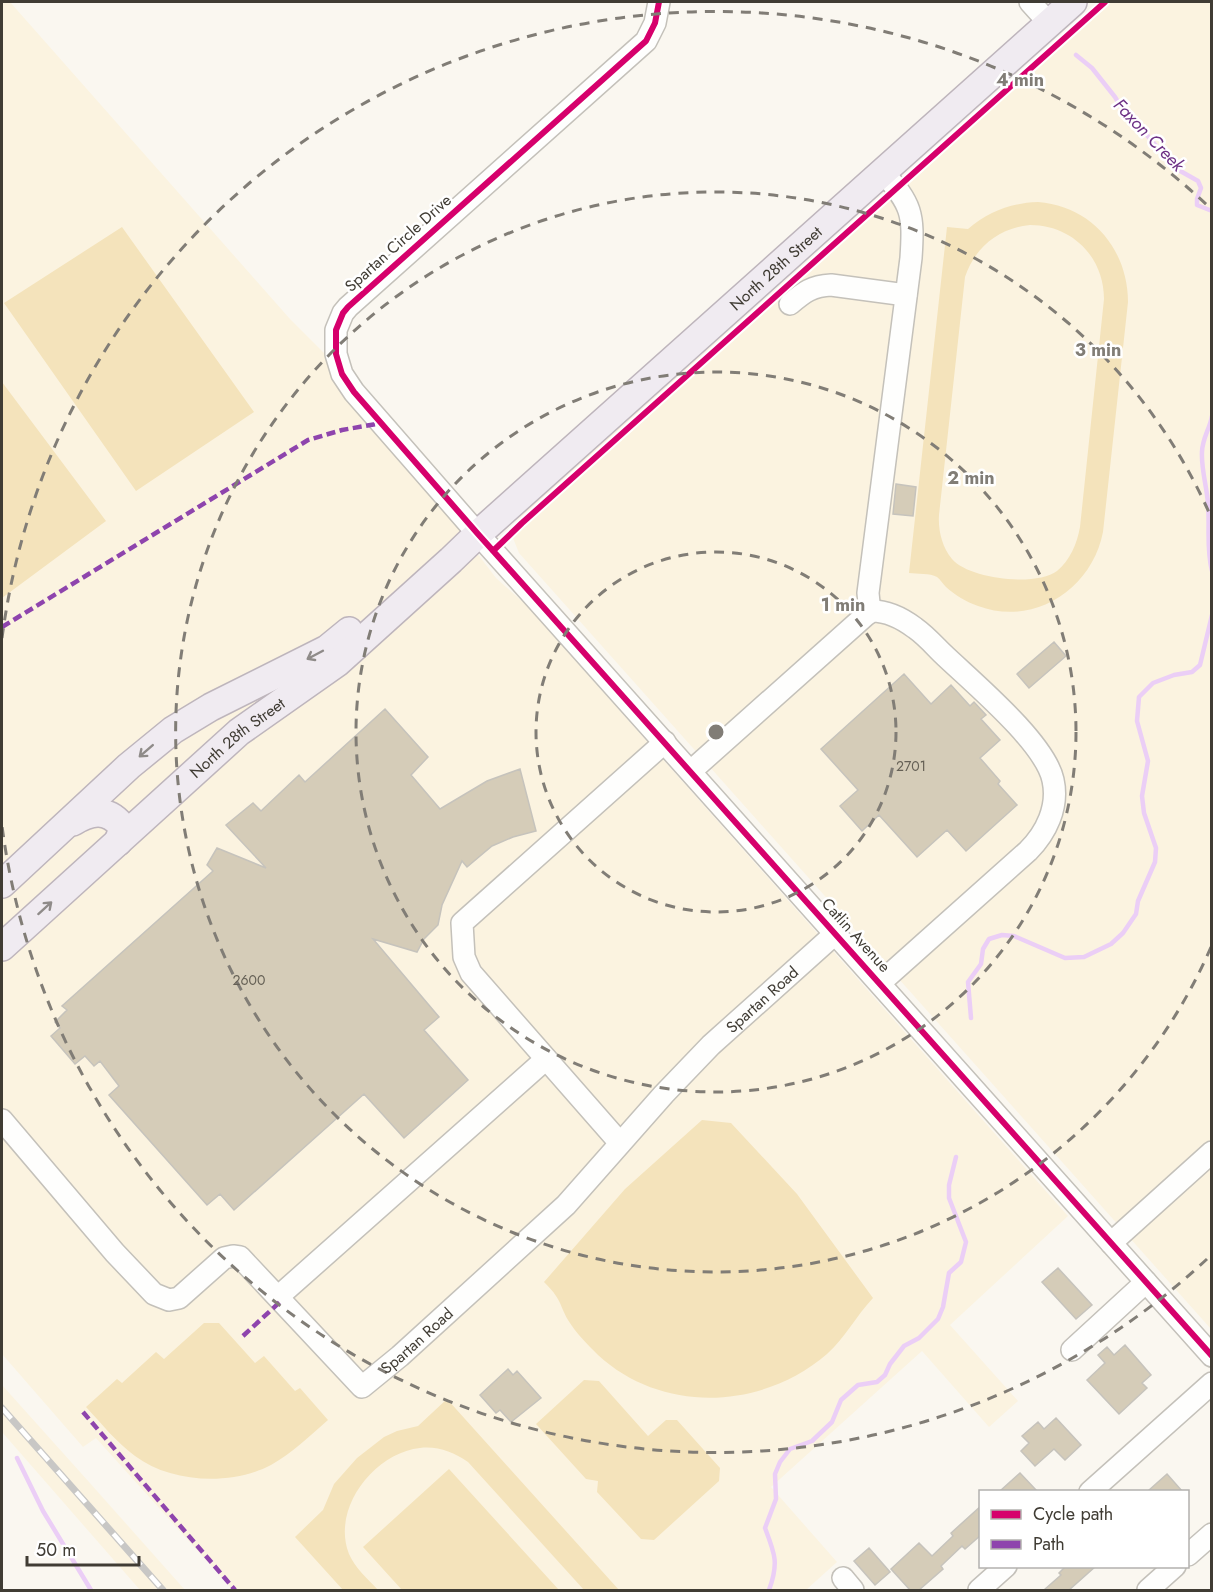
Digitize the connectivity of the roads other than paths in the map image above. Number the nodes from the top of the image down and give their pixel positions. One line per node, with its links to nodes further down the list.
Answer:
1 (659, 2): 8 (street, Spartan Circle Drive)
2 (1030, 2): 4 (street)
3 (1073, 2): 4 (main road, North 28th Street)
4 (1049, 23): 5 (main road, North 28th Street)
5 (882, 171): 6 (street); 8 (main road, North 28th Street)
6 (906, 294): 7 (street); 9 (street)
7 (790, 304)
8 (478, 534): 10 (street, Catlin Avenue); 12 (main road, North 28th Street, one-way to 12); 13 (main road, North 28th Street)
9 (872, 611): 11 (street); 17 (street)
10 (665, 742): 11 (street, Catlin Avenue); 18 (street)
11 (691, 771): 15 (street, Catlin Avenue)
12 (61, 830): 13 (main road); 14 (main road, North 28th Street)
13 (118, 842): 16 (main road, North 28th Street, one-way to 13)
14 (2, 884)
15 (836, 933): 17 (street, Catlin Avenue); 20 (street, Spartan Road)
16 (2, 947)
17 (880, 983): 22 (street, Catlin Avenue)
18 (546, 1059): 20 (street); 24 (street)
19 (2, 1120): 24 (street, Spartan Road)
20 (620, 1143): 24 (street, Spartan Road)
21 (1212, 1152): 22 (street)
22 (1111, 1243): 23 (street, Catlin Avenue)
23 (1146, 1282): 25 (street); 26 (street, Catlin Avenue)
24 (279, 1296)
25 (1072, 1350)
26 (1212, 1356)
27 (1212, 1383): 28 (street)
28 (1091, 1490)
29 (1212, 1534): 30 (street)
30 (1189, 1554)
31 (1004, 1568): 33 (street)
32 (1173, 1568): 34 (street)
33 (979, 1590)
34 (1148, 1590)

